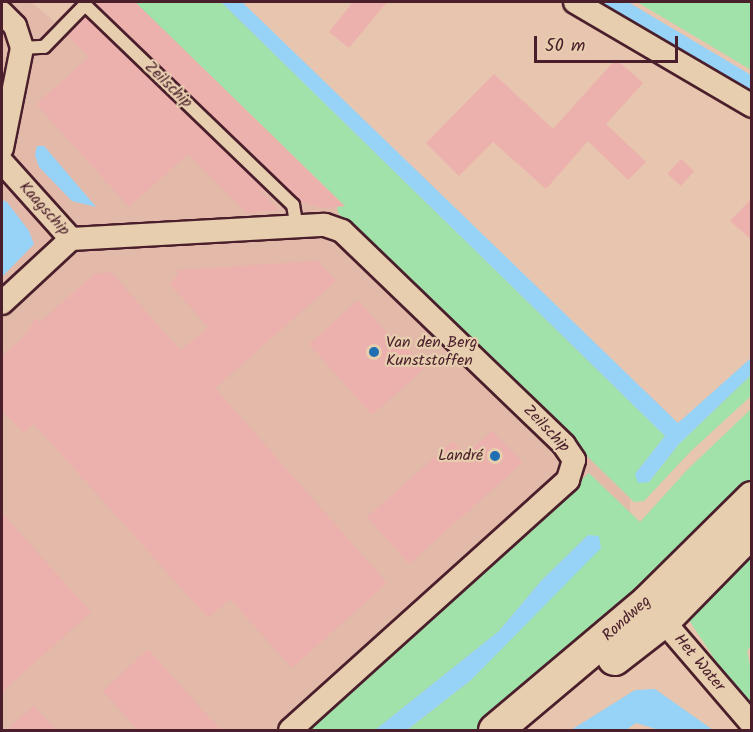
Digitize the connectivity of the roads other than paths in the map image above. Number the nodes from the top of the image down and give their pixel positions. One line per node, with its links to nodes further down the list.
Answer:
1 (574, 2): 4 (street)
2 (2, 13): 3 (street)
3 (22, 48): 5 (street); 7 (lane, Zeilschip)
4 (752, 106)
5 (2, 148)
6 (2, 162): 8 (street, Kaagschip)
7 (297, 227): 8 (street, Zeilschip); 14 (street, Zeilschip)
8 (71, 239): 9 (street, Kaagschip)
9 (2, 303)
10 (752, 498): 12 (main road, Rondweg)
11 (752, 528): 12 (main road, Rondweg)
12 (655, 611): 13 (street, Het Water); 15 (main road, Rondweg); 16 (main road, Rondweg)
13 (752, 724)
14 (290, 730)
15 (495, 730)
16 (520, 730)

